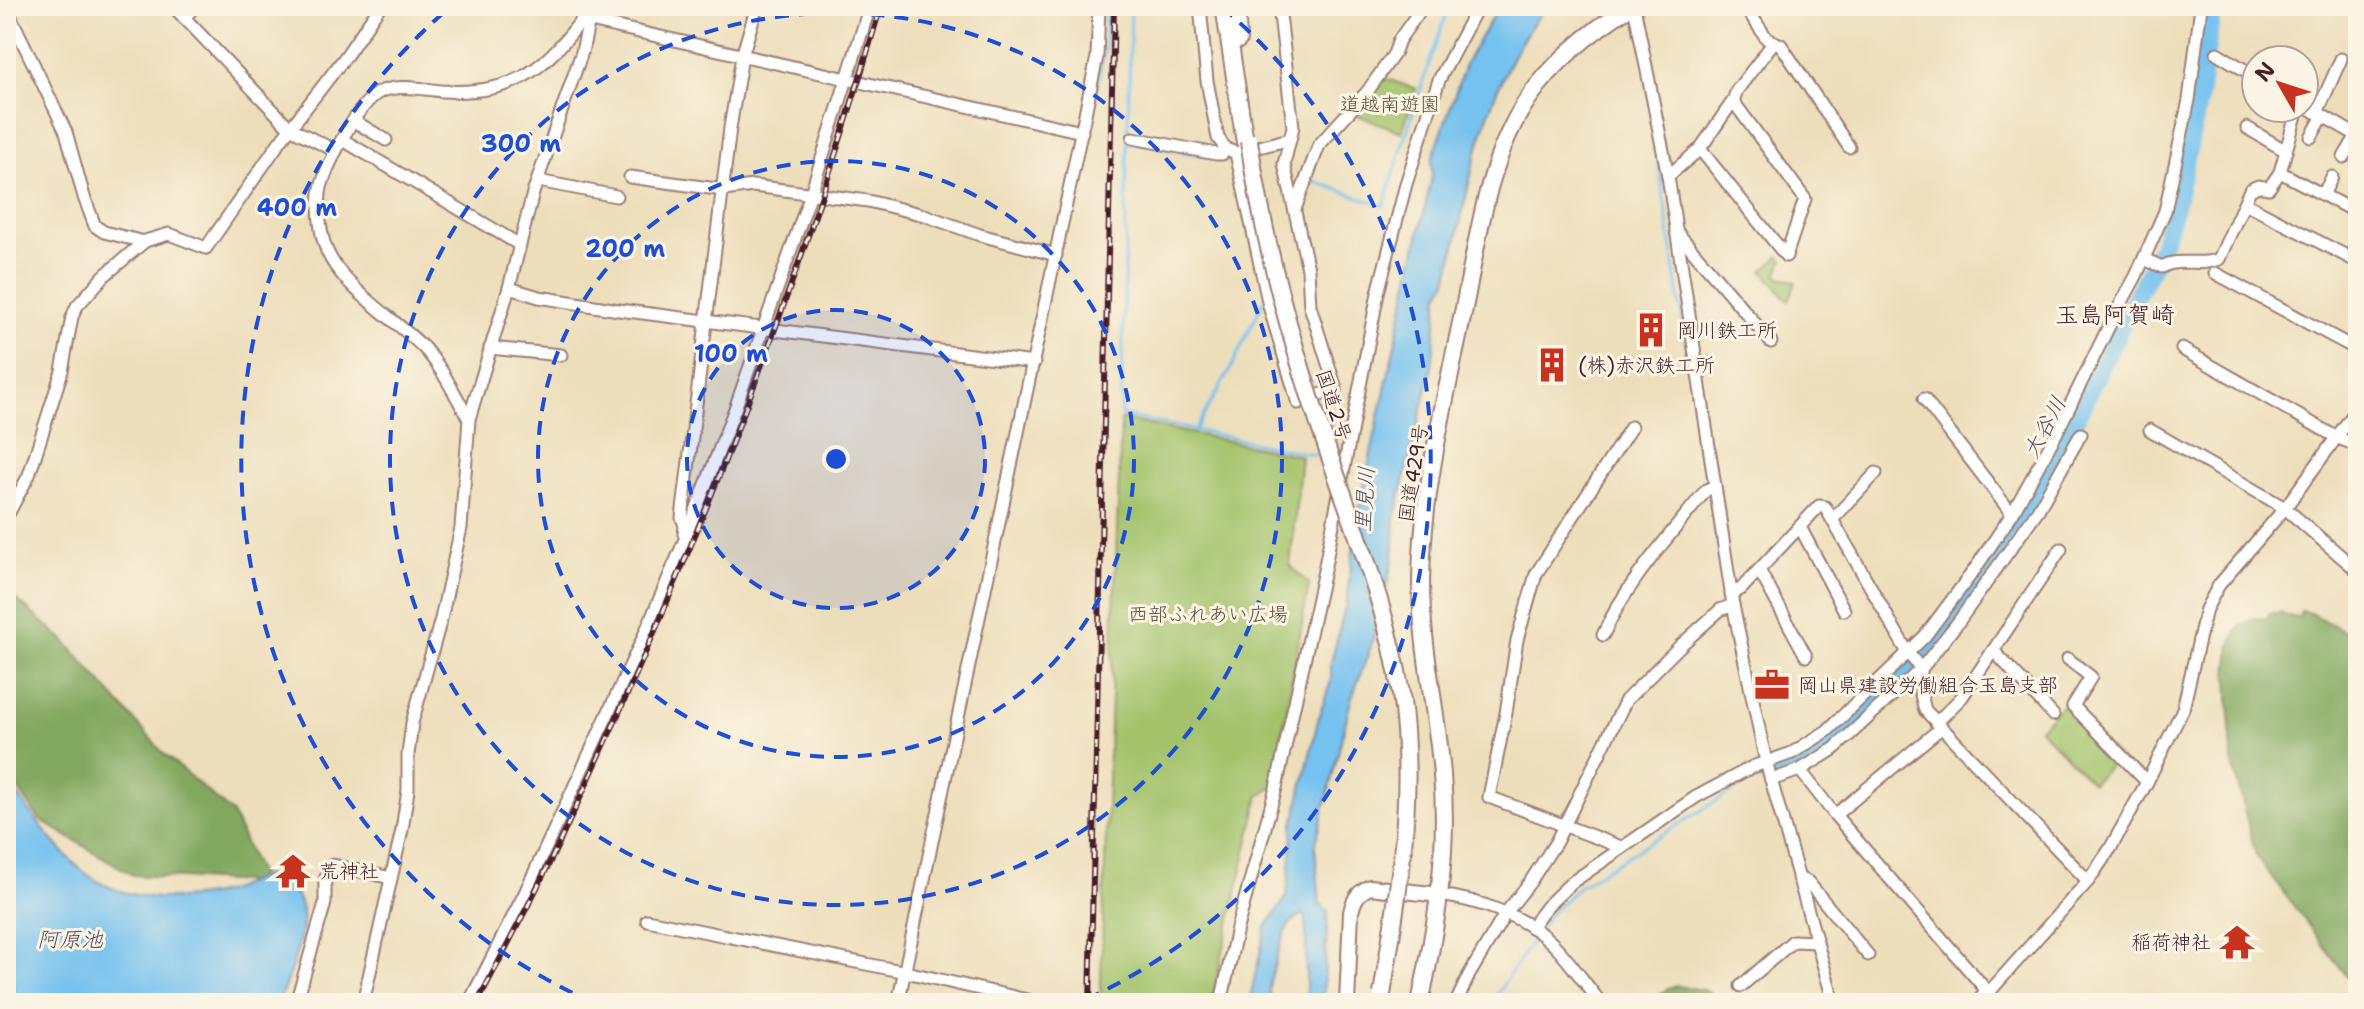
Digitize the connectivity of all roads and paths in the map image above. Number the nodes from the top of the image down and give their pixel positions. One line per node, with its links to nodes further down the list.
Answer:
1 (173, 6): 19 (street)
2 (195, 6): 19 (street)
3 (380, 6): 33 (street)
4 (592, 6): 20 (street)
5 (757, 6): 24 (street)
6 (870, 6): 27 (street)
7 (1099, 6): 35 (street)
8 (1200, 6): 45 (street)
9 (1224, 6): 45 (highway)
10 (1236, 6): 22 (highway, 国道2号)
11 (1244, 6): 22 (highway)
12 (1279, 6): 39 (street)
13 (1423, 6): 58 (street)
14 (1478, 6): 129 (street)
15 (1632, 6): 48 (street); 114 (highway, 国道429号)
16 (1745, 6): 21 (street)
17 (2201, 6): 63 (street)
18 (6, 7): 60 (street)
19 (184, 18): 33 (street)
20 (590, 21): 24 (street); 30 (street); 51 (street)
21 (1774, 42): 28 (street); 42 (street)
22 (1239, 45): 45 (highway, 国道2号)
23 (2217, 53): 26 (street)
24 (742, 56): 27 (street); 52 (street)
25 (2341, 59): 29 (street)
26 (2240, 67)
27 (848, 80): 35 (street); 53 (street)
28 (1733, 101): 43 (street); 43 (street)
29 (2320, 114): 36 (street)
30 (354, 121): 40 (street); 41 (street)
31 (2294, 124): 44 (street)
32 (2316, 124): 37 (street)
33 (290, 128): 41 (street); 60 (street)
34 (2247, 128): 44 (street)
35 (1082, 132): 62 (street)
36 (2357, 135): 46 (street)
37 (2311, 137)
38 (1133, 138): 45 (street)
39 (1290, 139): 45 (street); 58 (street)
40 (386, 140)
41 (340, 146): 61 (street); 77 (street)
42 (1849, 147)
43 (1700, 149): 48 (street)
44 (2286, 151): 47 (street)
45 (1238, 152): 58 (street); 123 (highway, 国道2号, bridge)
46 (2344, 157)
47 (2280, 172): 54 (street); 56 (street)
48 (1668, 176): 59 (street)
49 (630, 177): 52 (street)
50 (2332, 177): 54 (street)
51 (538, 181): 55 (street); 61 (street)
52 (724, 190): 53 (street); 67 (street)
53 (811, 193): 62 (street); 68 (street)
54 (2323, 195): 57 (street)
55 (616, 196)
56 (2244, 203): 63 (street); 64 (street)
57 (2346, 207)
58 (1294, 210)
59 (1676, 231): 69 (street); 84 (street)
60 (144, 242): 87 (street)
61 (520, 245): 66 (street)
62 (1056, 255): 74 (street)
63 (2144, 259): 86 (street)
64 (2358, 262)
65 (2215, 273): 72 (street)
66 (509, 288): 67 (street); 70 (street)
67 (706, 319): 68 (street); 90 (street)
68 (764, 327): 74 (street); 90 (street)
69 (1771, 342)
70 (490, 348): 73 (street); 77 (street)
71 (2182, 349): 81 (street)
72 (2358, 350)
73 (561, 355)
74 (1034, 363): 120 (street)
75 (1924, 399): 86 (street)
76 (2358, 408): 81 (street)
77 (469, 419): 111 (street)
78 (1631, 427): 109 (street)
79 (2150, 430): 85 (street)
80 (2081, 434): 101 (street)
81 (2336, 437): 82 (street); 85 (street)
82 (2358, 446)
83 (1876, 473): 88 (street)
84 (1711, 488): 94 (street); 96 (street)
85 (2285, 508): 93 (street); 107 (street)
86 (2012, 514): 98 (street)
87 (6, 518)
88 (1833, 519): 89 (street); 98 (street)
89 (1800, 527): 92 (street); 95 (street)
90 (684, 542): 126 (street)
91 (2061, 549): 97 (street)
92 (1759, 570): 94 (street); 99 (street)
93 (2358, 571)
94 (1730, 603): 104 (street); 109 (street)
95 (1844, 610)
96 (1603, 635)
97 (1993, 650): 102 (street); 103 (street)
98 (1908, 653): 101 (street); 104 (street)
99 (1806, 656)
100 (2068, 659): 107 (street)
101 (1921, 669): 103 (street); 105 (street)
102 (2053, 715)
103 (1939, 726): 108 (street); 113 (street)
104 (1762, 764): 106 (street); 110 (street)
105 (1800, 770): 106 (street); 108 (street)
106 (1771, 780): 112 (street)
107 (2147, 782): 113 (street)
108 (1835, 815): 122 (street)
109 (1566, 824): 110 (street); 115 (street)
110 (1621, 847): 117 (street)
111 (391, 878): 124 (street); 125 (street)
112 (1798, 878): 118 (street); 119 (street)
113 (2088, 881): 122 (street)
114 (1439, 895): 115 (street); 130 (main road); 131 (highway, 国道429号)
115 (1505, 914): 117 (street); 132 (street)
116 (647, 920): 120 (street)
117 (1531, 927): 133 (street)
118 (1817, 942): 121 (street); 134 (street)
119 (1868, 955)
120 (906, 972): 127 (street); 128 (street)
121 (1741, 986)
122 (1988, 992): 135 (street)
123 (1381, 998)
124 (296, 1003)
125 (363, 1003)
126 (469, 1003)
127 (898, 1003)
128 (1040, 1003)
129 (1221, 1003)
130 (1347, 1003)
131 (1420, 1003)
132 (1456, 1003)
133 (1601, 1003)
134 (1834, 1003)
135 (1975, 1003)

